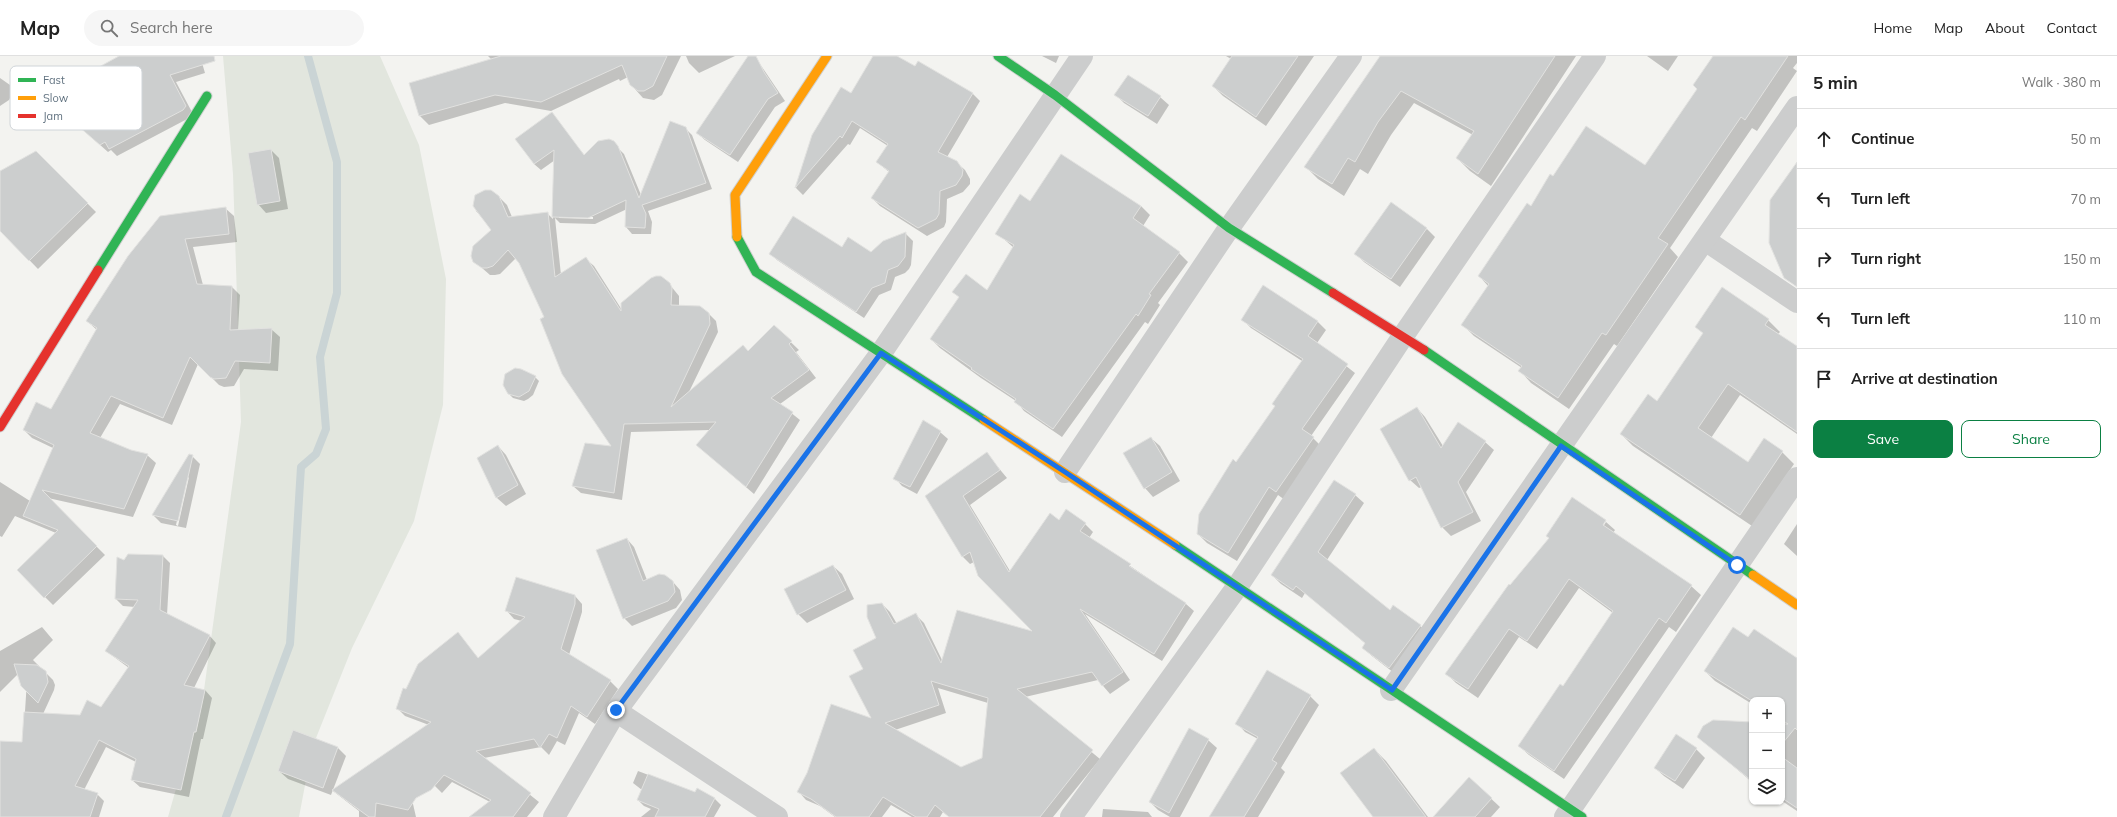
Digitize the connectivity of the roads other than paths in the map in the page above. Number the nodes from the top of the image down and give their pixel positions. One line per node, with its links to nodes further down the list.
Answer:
1 (827, 56): 13 (street)
2 (998, 56): 7 (street)
3 (1082, 56): 7 (street)
4 (1351, 56): 9 (street)
5 (1595, 56): 12 (street)
6 (207, 96): 14 (street)
7 (1054, 96): 9 (street); 13 (street)
8 (1797, 107): 10 (street)
9 (1229, 228): 12 (street); 16 (street)
10 (1705, 240): 11 (street); 15 (street)
11 (1797, 302)
12 (1403, 336): 15 (street); 19 (street)
13 (881, 353): 16 (street); 22 (street)
14 (0, 427)
15 (1561, 446): 18 (street); 21 (street)
16 (1065, 472): 19 (street)
17 (1797, 478): 18 (street)
18 (1737, 565): 20 (street); 23 (street)
19 (1237, 587): 21 (street); 26 (street)
20 (1797, 605)
21 (1392, 690): 23 (street)
22 (616, 710): 24 (street); 25 (street)
23 (1572, 814)
24 (554, 817)
25 (777, 817)
26 (1071, 817)

